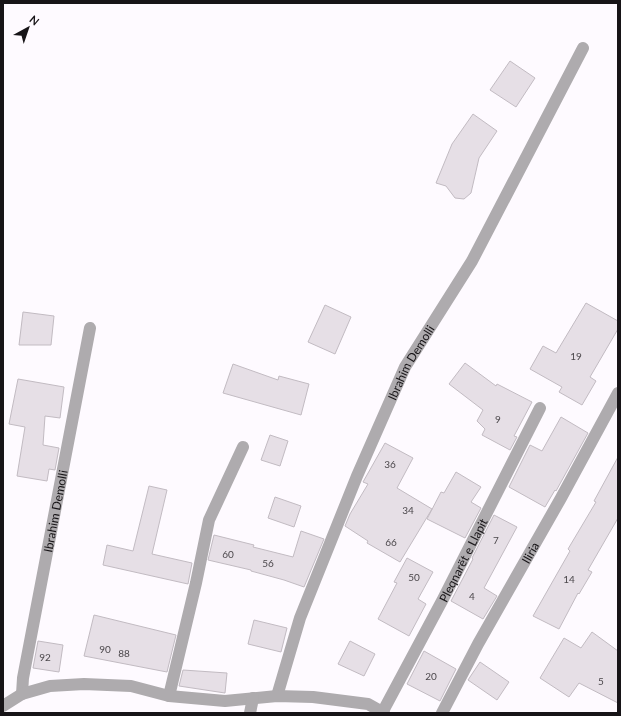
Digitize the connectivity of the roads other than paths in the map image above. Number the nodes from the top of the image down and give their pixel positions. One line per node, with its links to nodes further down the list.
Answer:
1 (583, 48): 8 (street, Ibrahim Demolli)
2 (90, 328): 6 (street, Ibrahim Demolli)
3 (618, 393): 13 (street, Iliria)
4 (540, 408): 12 (street, Pleqnarët e Llapit)
5 (244, 447): 7 (street)
6 (22, 694): 7 (street); 10 (street)
7 (169, 696): 9 (street)
8 (277, 696): 9 (street); 12 (street)
9 (253, 698): 11 (street)
10 (3, 706)
11 (250, 713)
12 (383, 713)
13 (442, 713)

